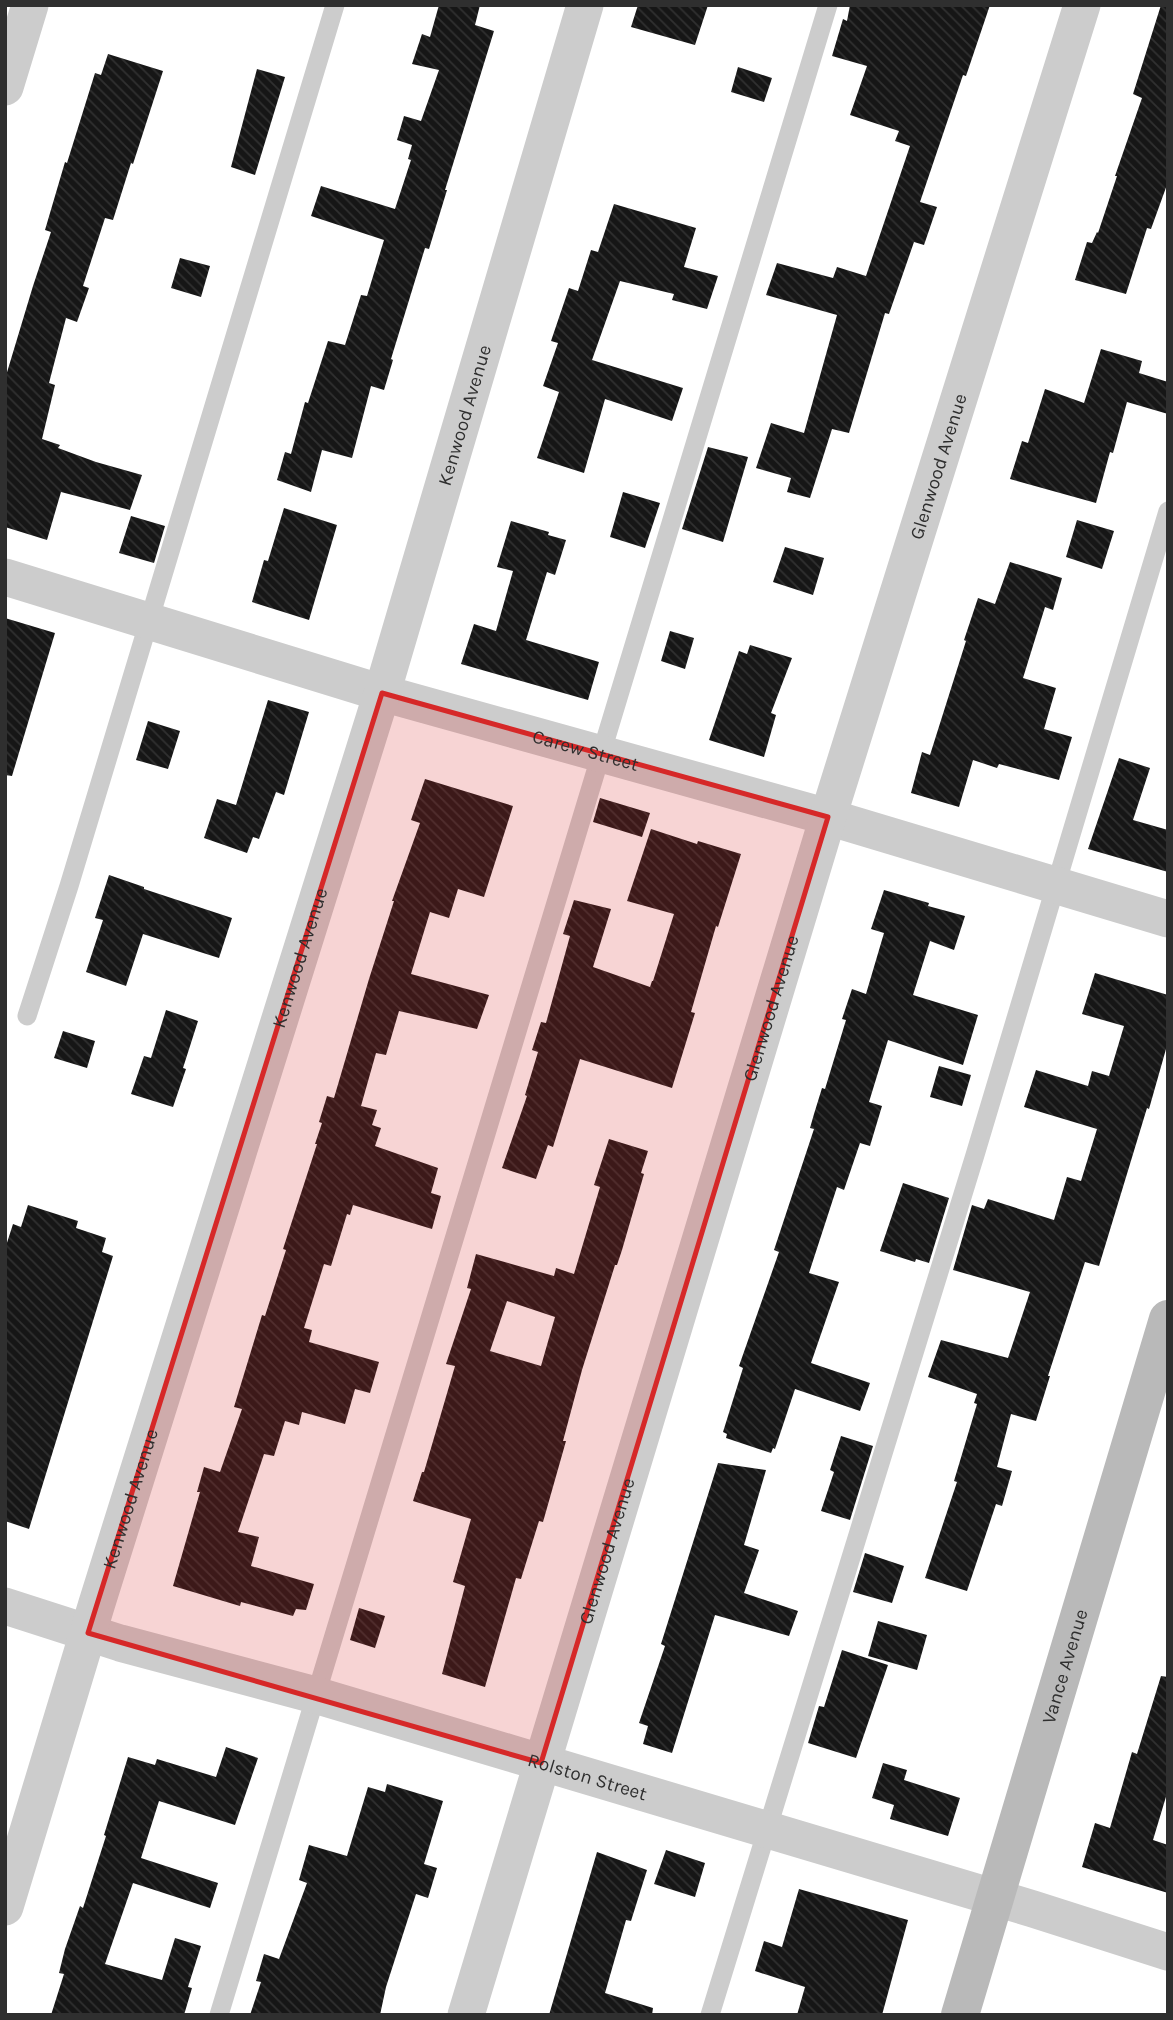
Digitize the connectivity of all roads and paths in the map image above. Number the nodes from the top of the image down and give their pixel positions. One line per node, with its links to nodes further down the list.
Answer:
1 (30, 5): 6 (street)
2 (335, 5): 9 (lane)
3 (585, 5): 10 (street, Kenwood Avenue)
4 (828, 5): 11 (lane)
5 (1082, 5): 12 (street, Glenwood Avenue)
6 (5, 87)
7 (1168, 511): 13 (lane)
8 (5, 577): 9 (street, Carew Street)
9 (149, 622): 10 (street, Carew Street); 15 (lane)
10 (382, 693): 11 (street, Carew Street); 18 (street, Kenwood Avenue)
11 (602, 754): 12 (street, Carew Street); 19 (lane)
12 (828, 817): 13 (street, Carew Street); 20 (street, Glenwood Avenue)
13 (1054, 885): 14 (street, Carew Street); 21 (lane)
14 (1168, 919)
15 (27, 1016)
16 (1168, 1319): 22 (street, Vance Avenue)
17 (5, 1606): 18 (street, Rolston Street)
18 (88, 1633): 19 (street, Rolston Street); 23 (street, Kenwood Avenue)
19 (315, 1695): 20 (street, Rolston Street); 25 (lane)
20 (541, 1763): 21 (street, Rolston Street); 26 (street, Glenwood Avenue)
21 (768, 1830): 22 (street, Rolston Street); 27 (lane)
22 (995, 1898): 24 (street, Rolston Street); 28 (street, Vance Avenue)
23 (5, 1907)
24 (1168, 1952)
25 (219, 2015)
26 (466, 2015)
27 (710, 2015)
28 (960, 2015)

